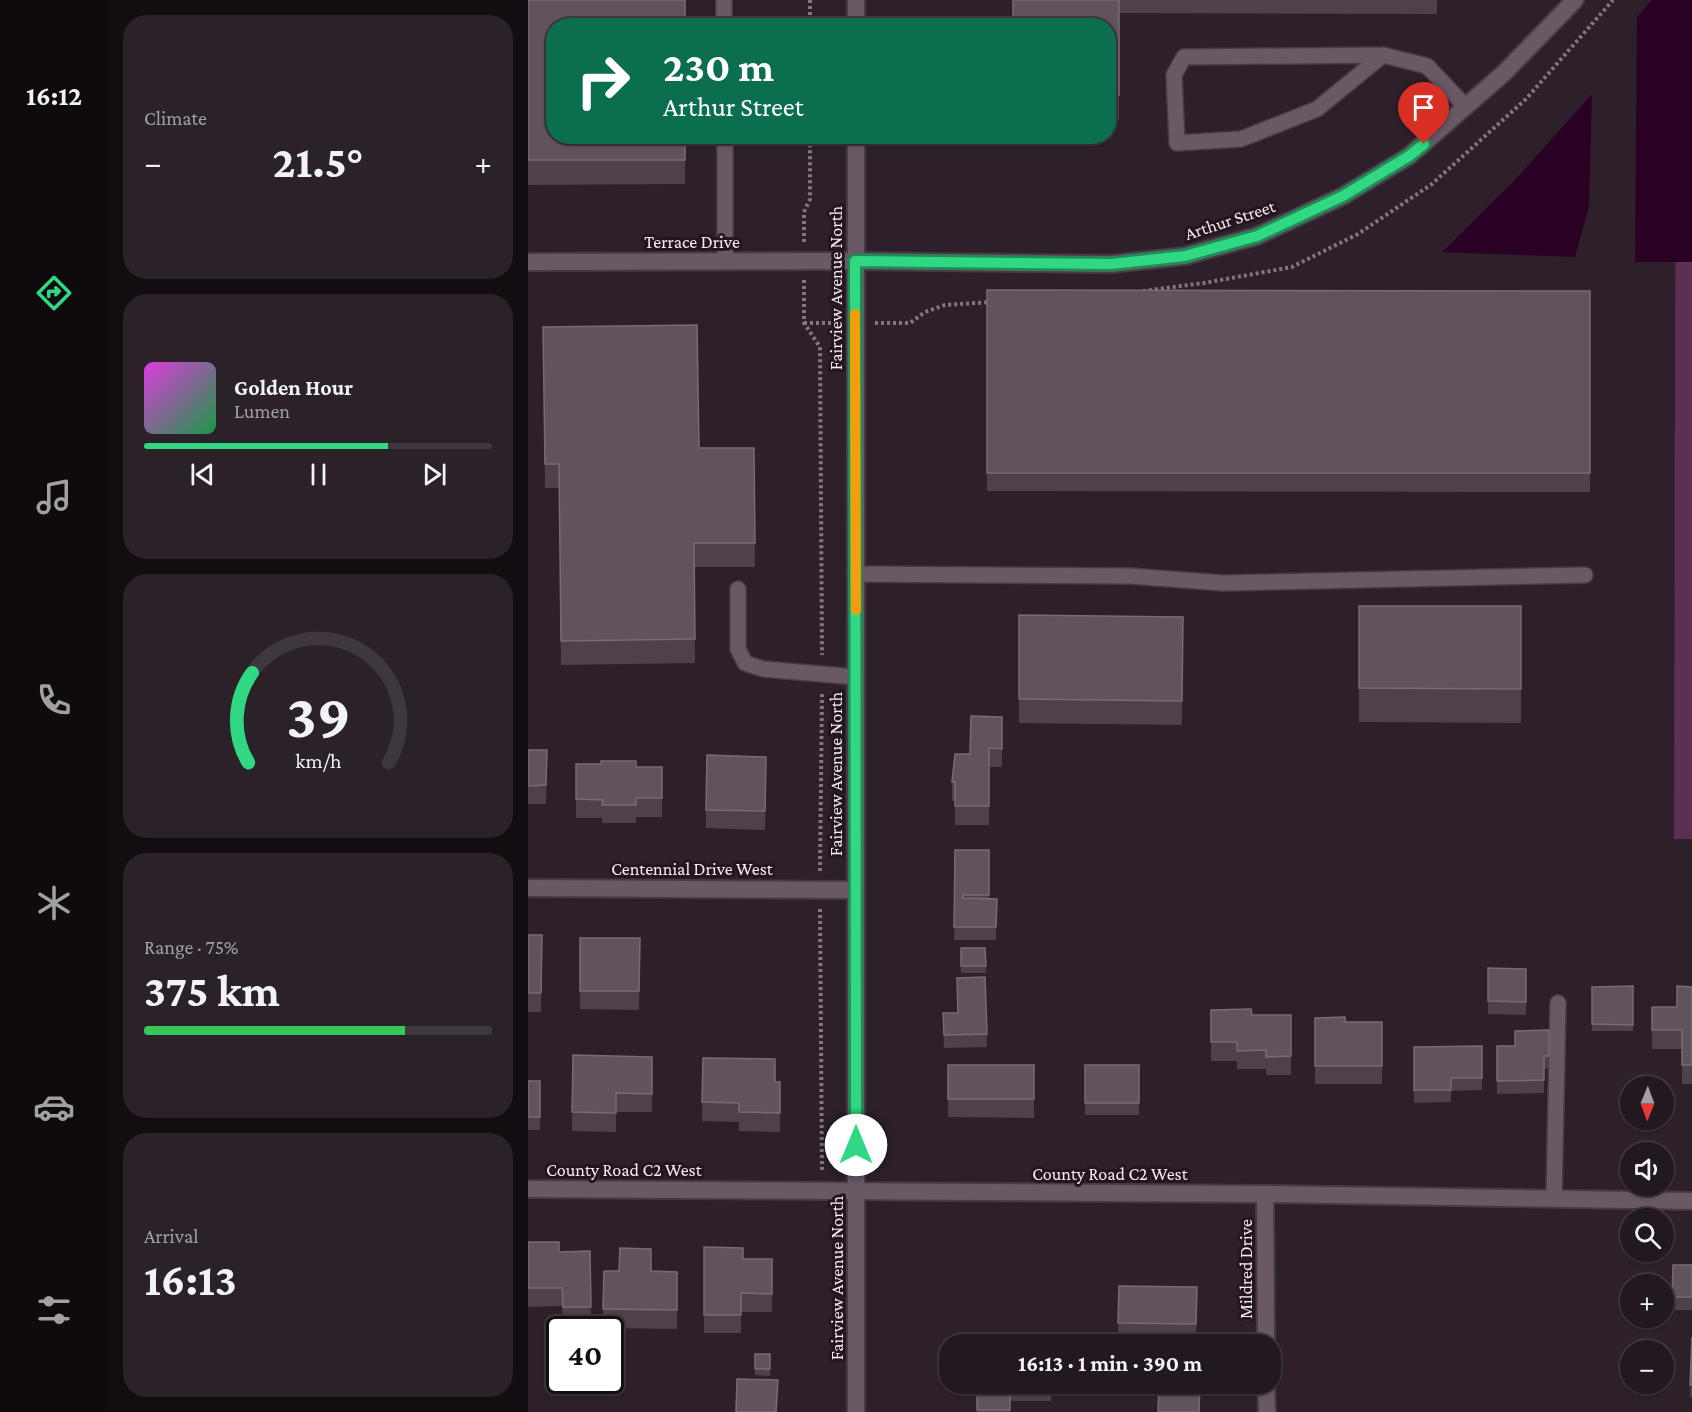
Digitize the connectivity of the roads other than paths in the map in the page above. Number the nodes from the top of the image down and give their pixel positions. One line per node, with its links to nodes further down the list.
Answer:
1 (724, 0): 4 (lane)
2 (856, 0): 5 (street)
3 (1575, 0): 7 (street, Arthur Street)
4 (724, 18)
5 (856, 18)
6 (1383, 55): 6 (lane); 7 (lane)
7 (1466, 107): 11 (street, Arthur Street)
8 (725, 144): 10 (lane)
9 (856, 144): 11 (street, Fairview Avenue North)
10 (725, 261): 11 (street, Terrace Drive); 12 (street, Terrace Drive)
11 (855, 261): 13 (street, Fairview Avenue North)
12 (528, 262)
13 (855, 574): 14 (lane); 16 (street, Fairview Avenue North)
14 (1585, 575)
15 (738, 589): 16 (lane)
16 (856, 677): 18 (street, Fairview Avenue North)
17 (528, 888): 18 (street, Centennial Drive West)
18 (856, 890): 21 (street, Fairview Avenue North)
19 (1558, 1003): 23 (lane)
20 (528, 1189): 21 (street, County Road C2 West)
21 (856, 1191): 22 (street, County Road C2 West); 27 (street, Fairview Avenue North)
22 (1265, 1194): 23 (street, County Road C2 West); 25 (street, Mildred Drive)
23 (1554, 1199): 24 (street, County Road C2 West)
24 (1692, 1201)
25 (1266, 1334)
26 (1266, 1394): 28 (street)
27 (856, 1412)
28 (1267, 1412)

